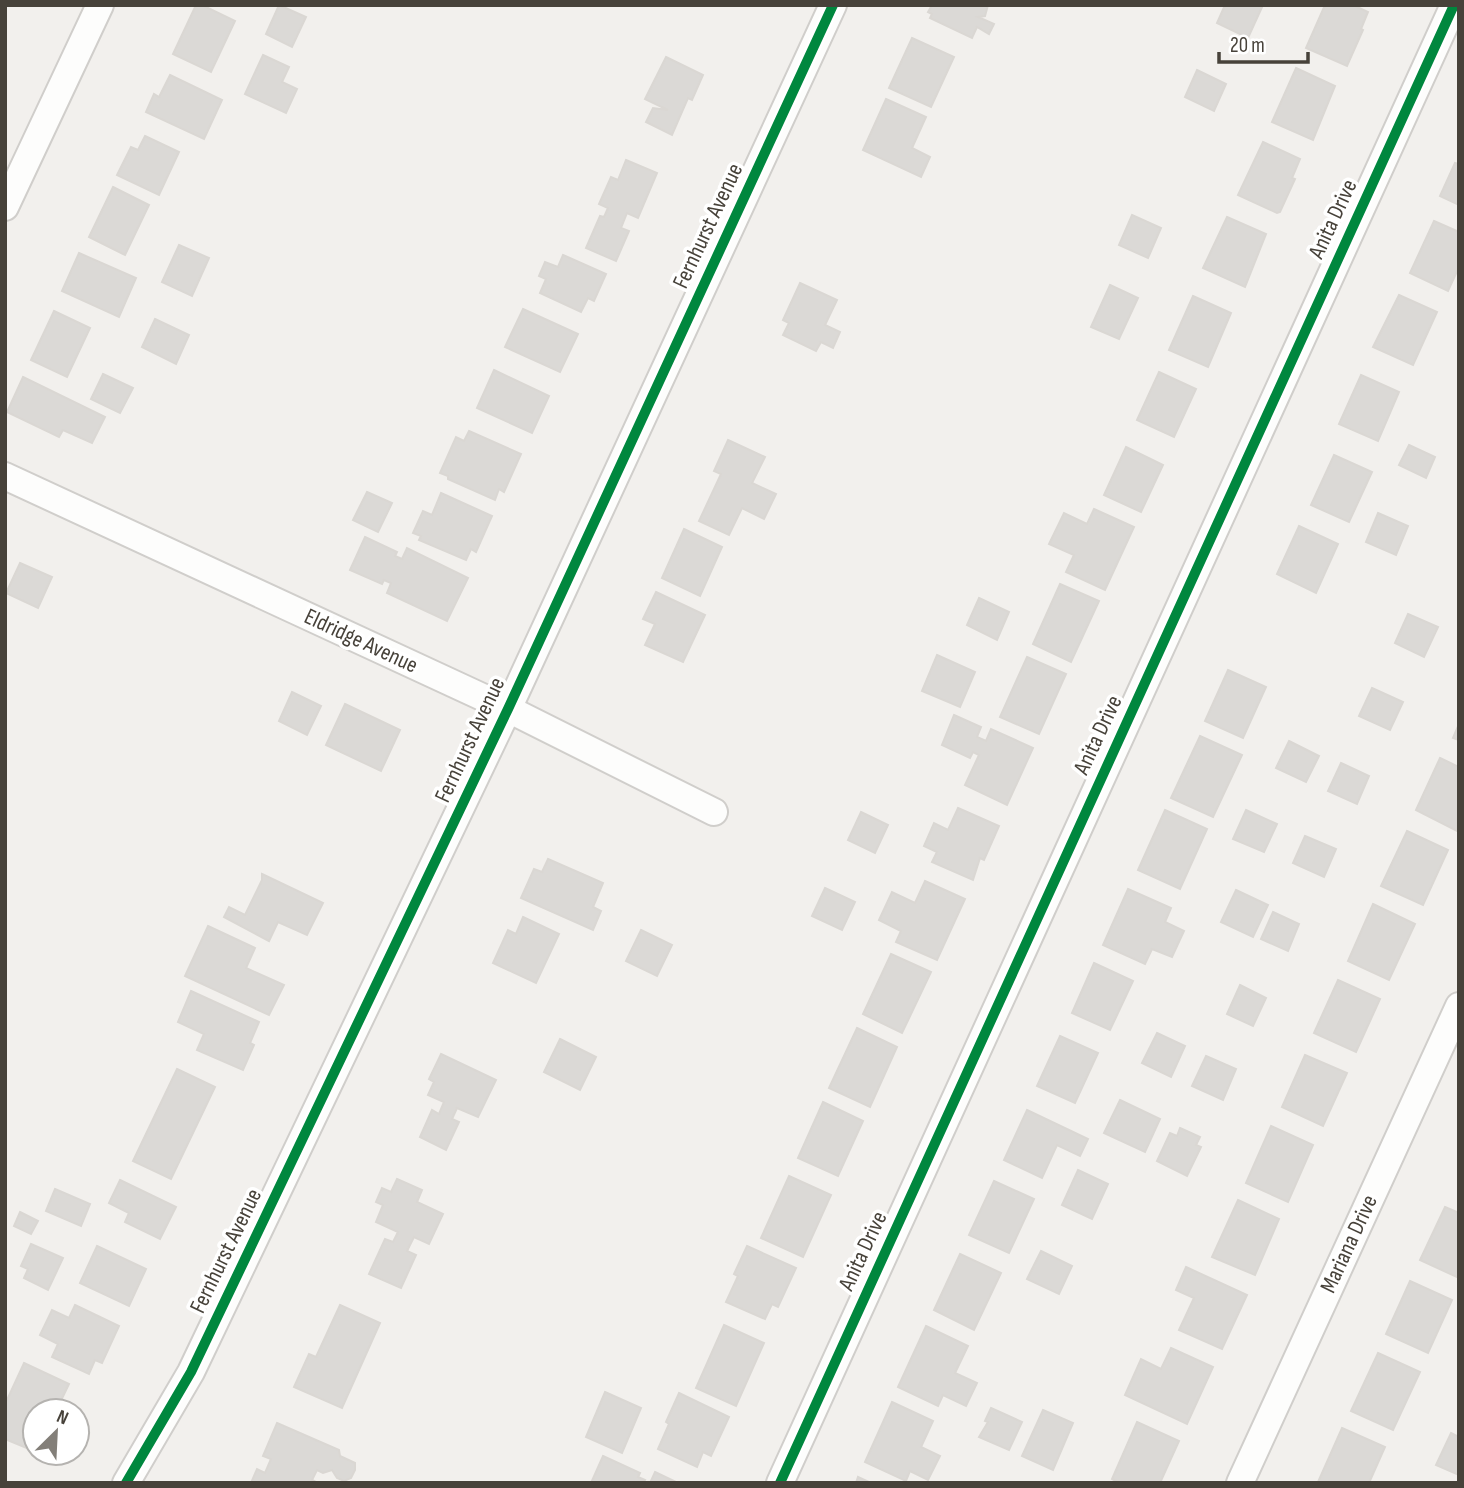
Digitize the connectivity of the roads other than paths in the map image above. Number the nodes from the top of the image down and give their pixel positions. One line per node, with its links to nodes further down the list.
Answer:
1 (100, 5): 4 (street)
2 (833, 5): 6 (street, Fernhurst Avenue)
3 (1454, 5): 10 (street, Anita Drive)
4 (5, 207)
5 (5, 476): 6 (street, Eldridge Avenue)
6 (508, 709): 7 (street, Eldridge Avenue); 9 (street, Fernhurst Avenue)
7 (714, 812)
8 (1459, 1006): 11 (street, Mariana Drive)
9 (126, 1483)
10 (780, 1483)
11 (1240, 1483)

